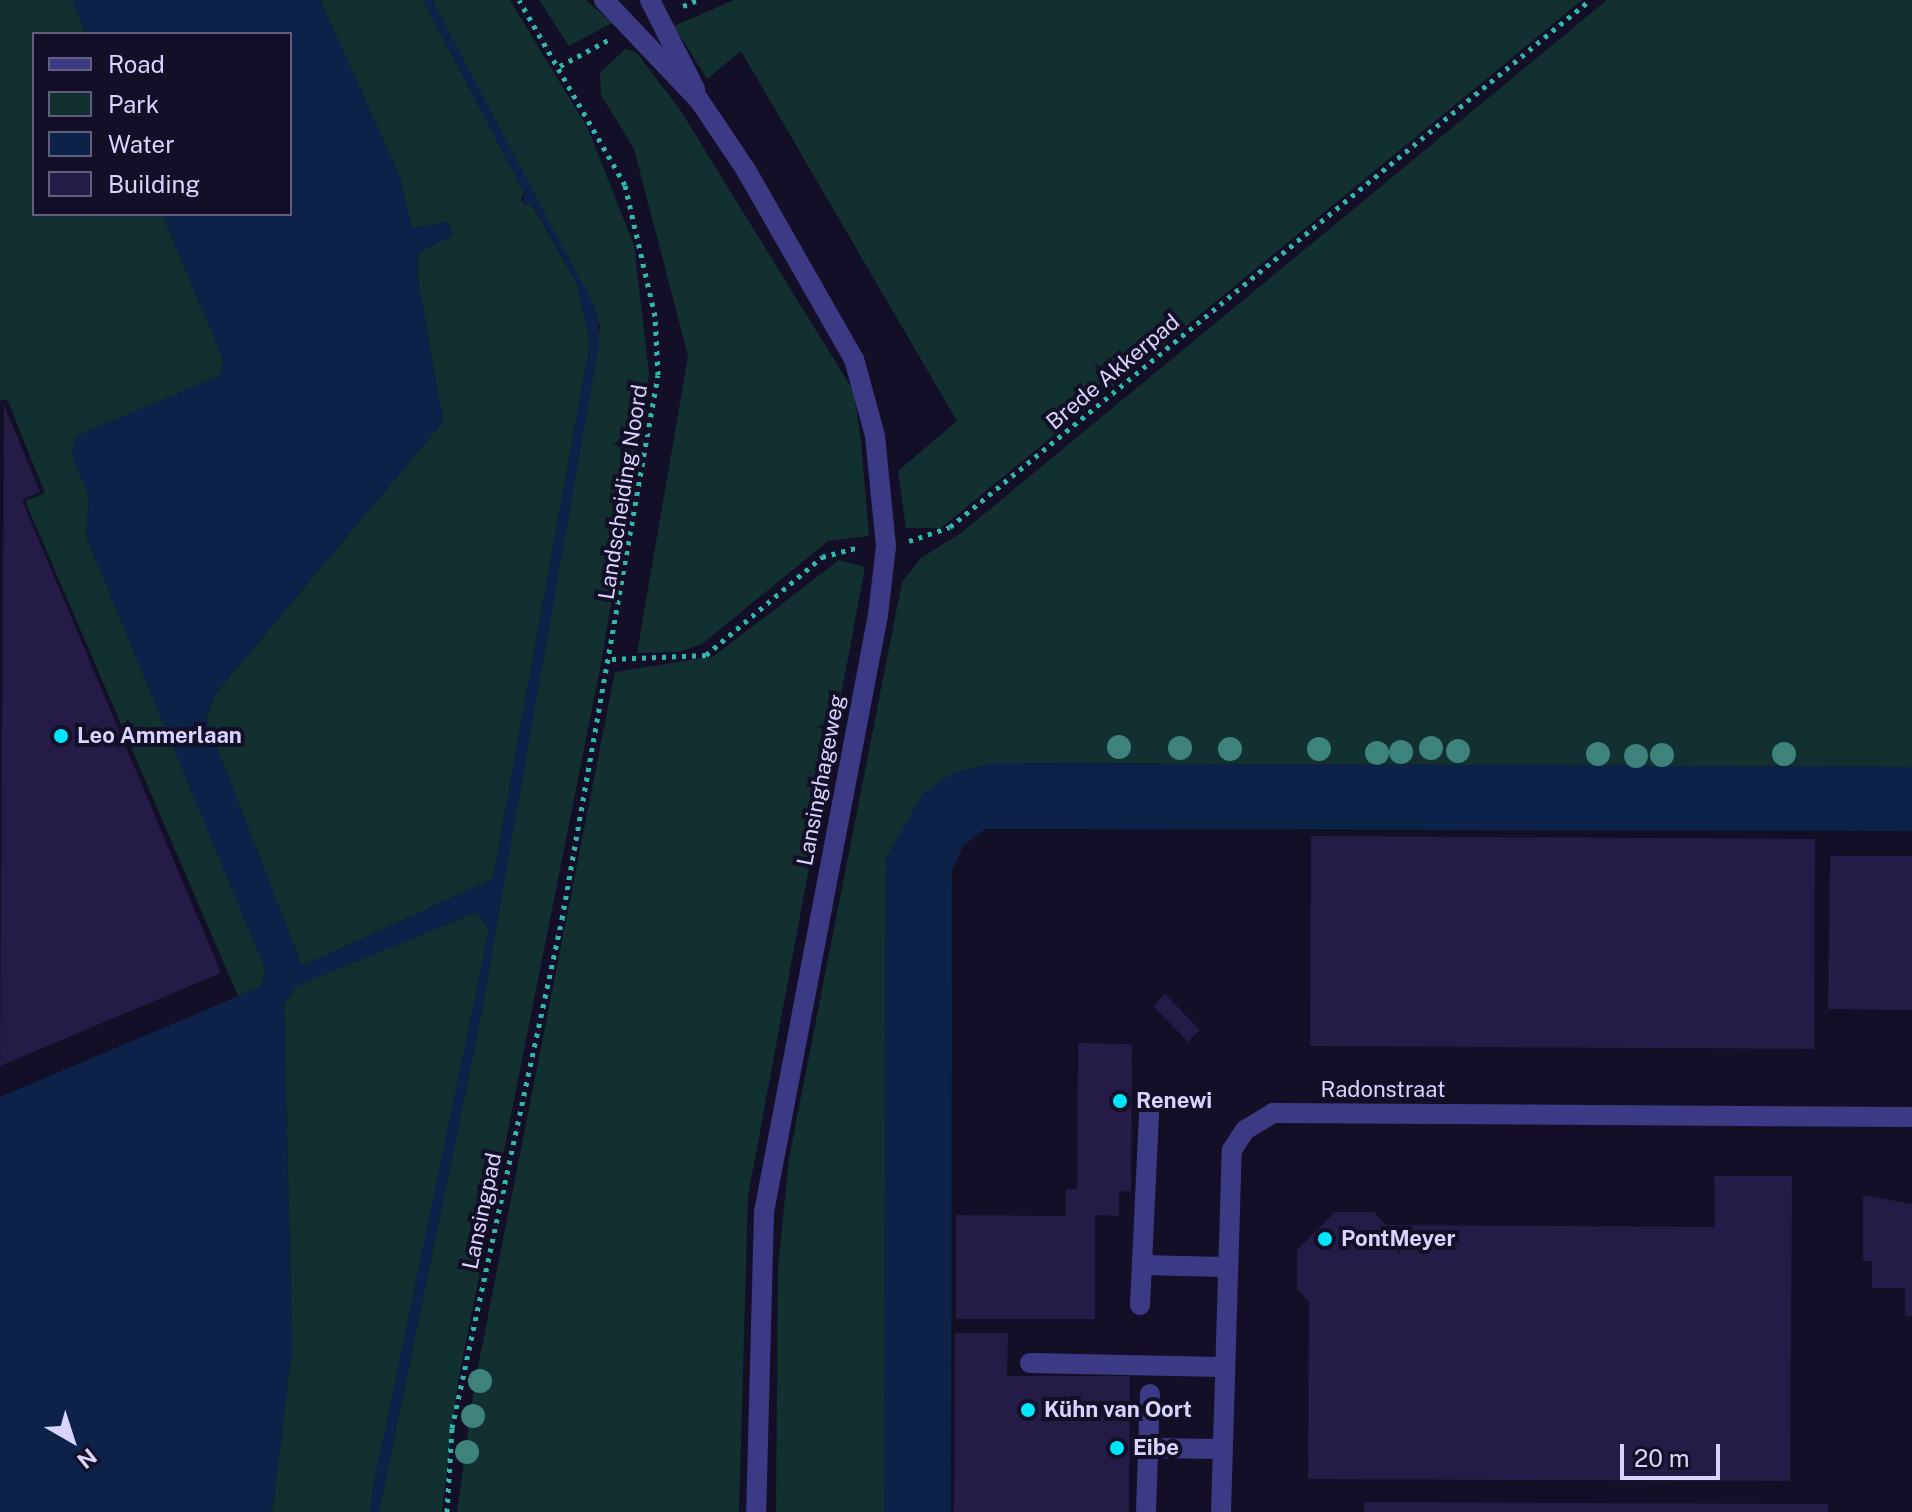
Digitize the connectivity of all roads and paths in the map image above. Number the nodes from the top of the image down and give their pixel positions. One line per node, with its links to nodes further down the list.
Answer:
1 (519, 0): 7 (path, Landscheiding Noord)
2 (604, 0): 5 (street, Lansinghageweg)
3 (650, 0): 5 (street, Lansinghageweg)
4 (1590, 0): 6 (path, Brede Akkerpad)
5 (699, 100): 6 (street, Lansinghageweg)
6 (886, 546): 7 (path, Brede Akkerpad); 20 (street, Lansinghageweg)
7 (612, 659): 8 (path, Landscheiding Noord)
8 (562, 919): 19 (path, Lansingpad)
9 (1149, 1112): 11 (street)
10 (1912, 1117): 12 (street, Radonstraat)
11 (1142, 1265): 12 (street); 13 (street)
12 (1224, 1267): 15 (street, Radonstraat)
13 (1140, 1305)
14 (1030, 1363): 15 (street)
15 (1222, 1367): 18 (street, Radonstraat)
16 (1150, 1394): 17 (street)
17 (1149, 1448): 18 (street); 21 (street)
18 (1221, 1449): 22 (street, Radonstraat)
19 (447, 1512)
20 (756, 1512)
21 (1146, 1512)
22 (1221, 1512)

